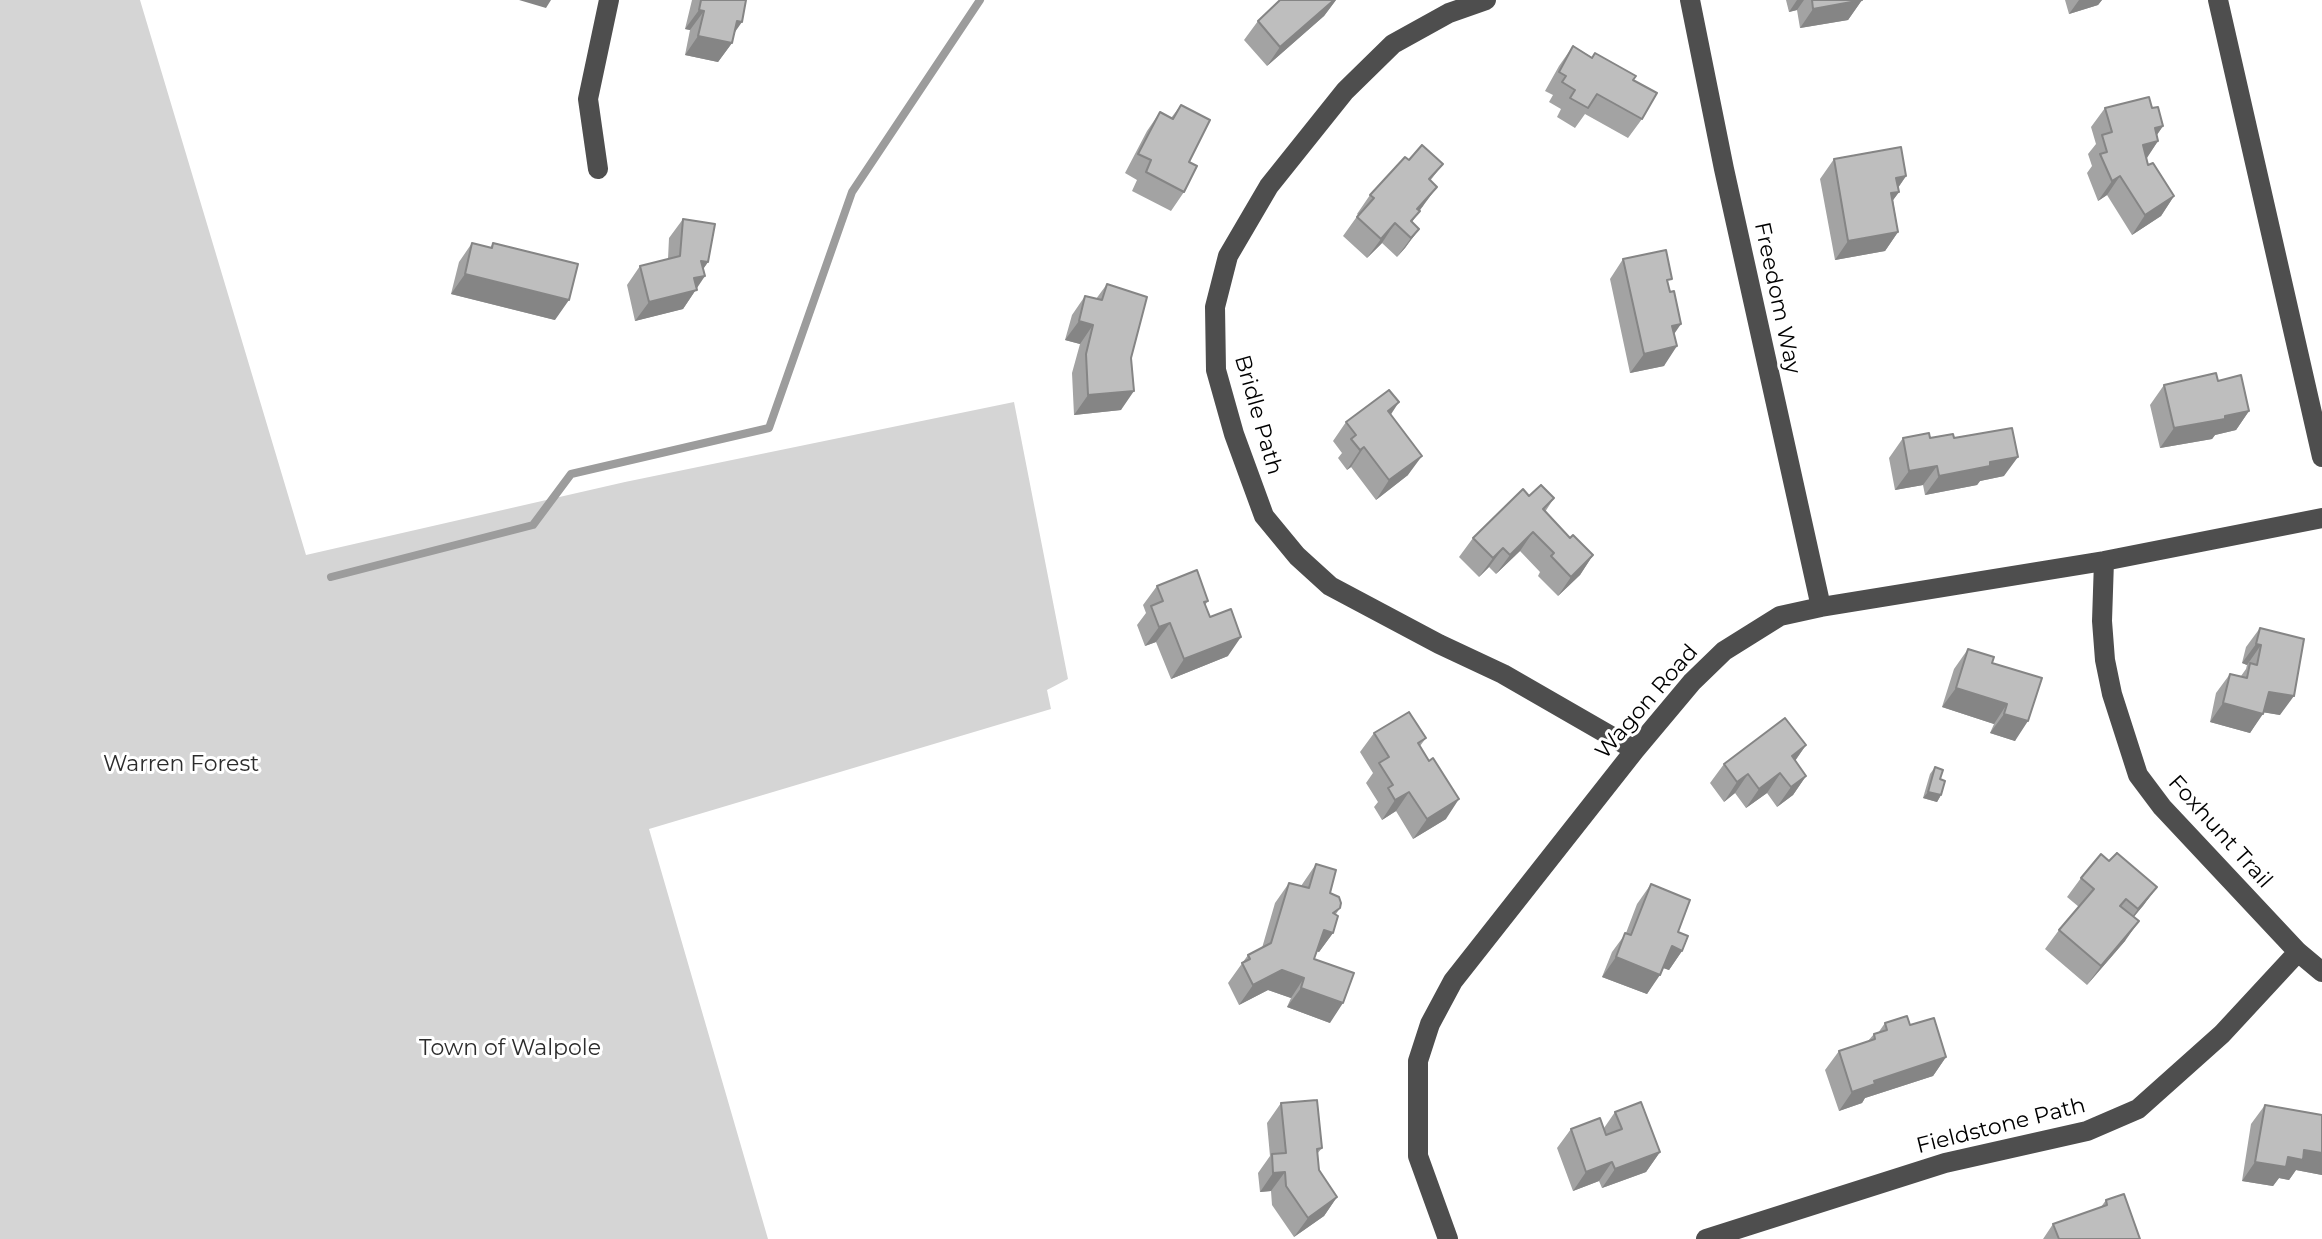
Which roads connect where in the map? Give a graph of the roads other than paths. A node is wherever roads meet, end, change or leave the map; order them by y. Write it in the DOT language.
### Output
graph roads {
  1 [pos="609,0"];
  2 [pos="1486,0"];
  3 [pos="1690,0"];
  4 [pos="2218,0"];
  5 [pos="598,169"];
  6 [pos="2322,457"];
  7 [pos="2322,518"];
  8 [pos="2104,561"];
  9 [pos="1821,607"];
  10 [pos="1635,750"];
  11 [pos="2298,952"];
  12 [pos="2322,972"];
  13 [pos="1448,1239"];
  14 [pos="1706,1239"];
  1 -- 5 [label="street"];
  2 -- 10 [label="street, Bridle Path"];
  3 -- 9 [label="street, Freedom Way"];
  4 -- 6 [label="street"];
  7 -- 8 [label="street, Wagon Road"];
  8 -- 9 [label="street, Wagon Road"];
  8 -- 11 [label="street, Foxhunt Trail"];
  9 -- 10 [label="street, Wagon Road"];
  10 -- 13 [label="street, Wagon Road"];
  11 -- 12 [label="street, Foxhunt Trail"];
  11 -- 14 [label="street, Fieldstone Path"];
}
